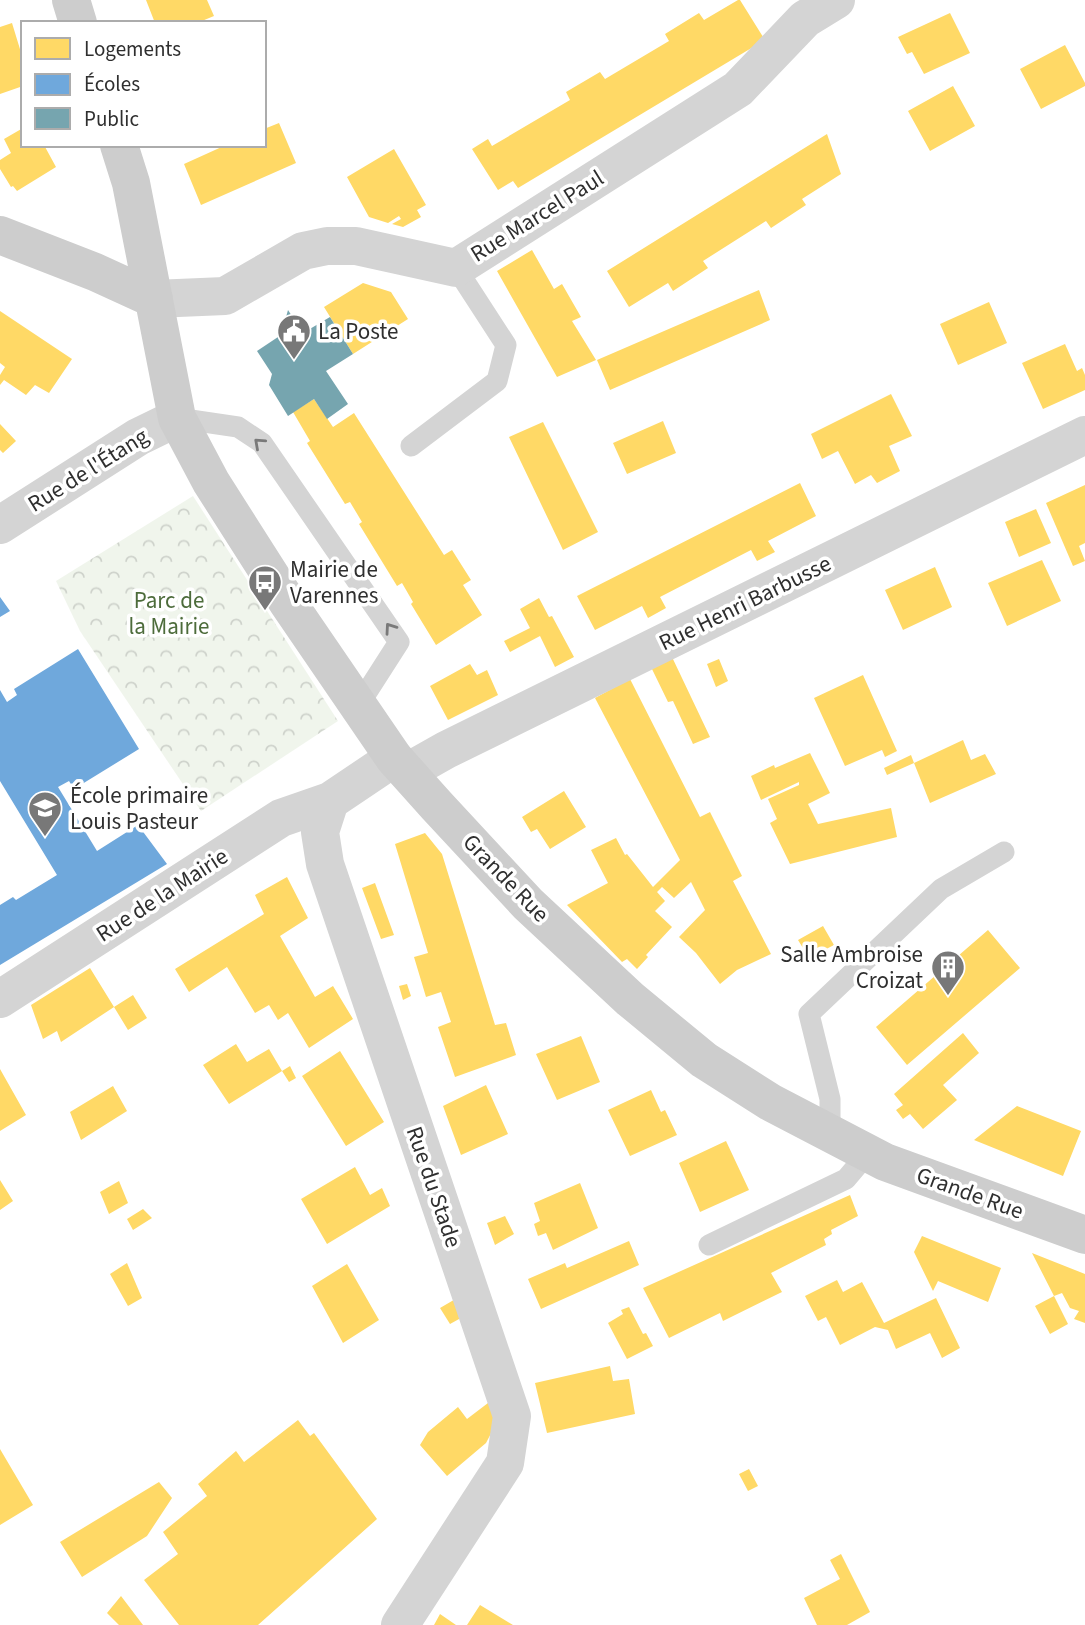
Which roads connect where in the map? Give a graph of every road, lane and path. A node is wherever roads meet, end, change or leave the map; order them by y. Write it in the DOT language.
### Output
graph roads {
  1 [pos="71,0"];
  2 [pos="836,0"];
  3 [pos="77,21"];
  4 [pos="119,147"];
  5 [pos="0,235"];
  6 [pos="456,268"];
  7 [pos="154,299"];
  8 [pos="177,418"];
  9 [pos="1085,435"];
  10 [pos="411,446"];
  11 [pos="0,524"];
  12 [pos="358,706"];
  13 [pos="400,765"];
  14 [pos="330,801"];
  15 [pos="1004,852"];
  16 [pos="0,999"];
  17 [pos="830,1133"];
  18 [pos="868,1153"];
  19 [pos="1085,1235"];
  20 [pos="709,1245"];
  21 [pos="400,1625"];
  1 -- 3 [label="main road"];
  2 -- 6 [label="street, Rue Marcel Paul"];
  4 -- 7 [label="main road, Grande Rue"];
  5 -- 7 [label="main road"];
  6 -- 7 [label="street, Rue Marcel Paul"];
  6 -- 10 [label="lane"];
  7 -- 8 [label="main road, Grande Rue"];
  8 -- 11 [label="street, Rue de l'Étang"];
  8 -- 12 [label="main road, Grande Rue"];
  12 -- 8 [label="lane, one-way"];
  9 -- 13 [label="street, Rue Henri Barbusse"];
  12 -- 13 [label="main road, Grande Rue"];
  13 -- 14 [label="street"];
  13 -- 17 [label="main road, Grande Rue"];
  14 -- 16 [label="street, Rue de la Mairie"];
  14 -- 21 [label="street, Rue du Stade"];
  15 -- 17 [label="lane"];
  17 -- 18 [label="main road, Grande Rue"];
  18 -- 19 [label="main road, Grande Rue"];
  18 -- 20 [label="lane"];
}
